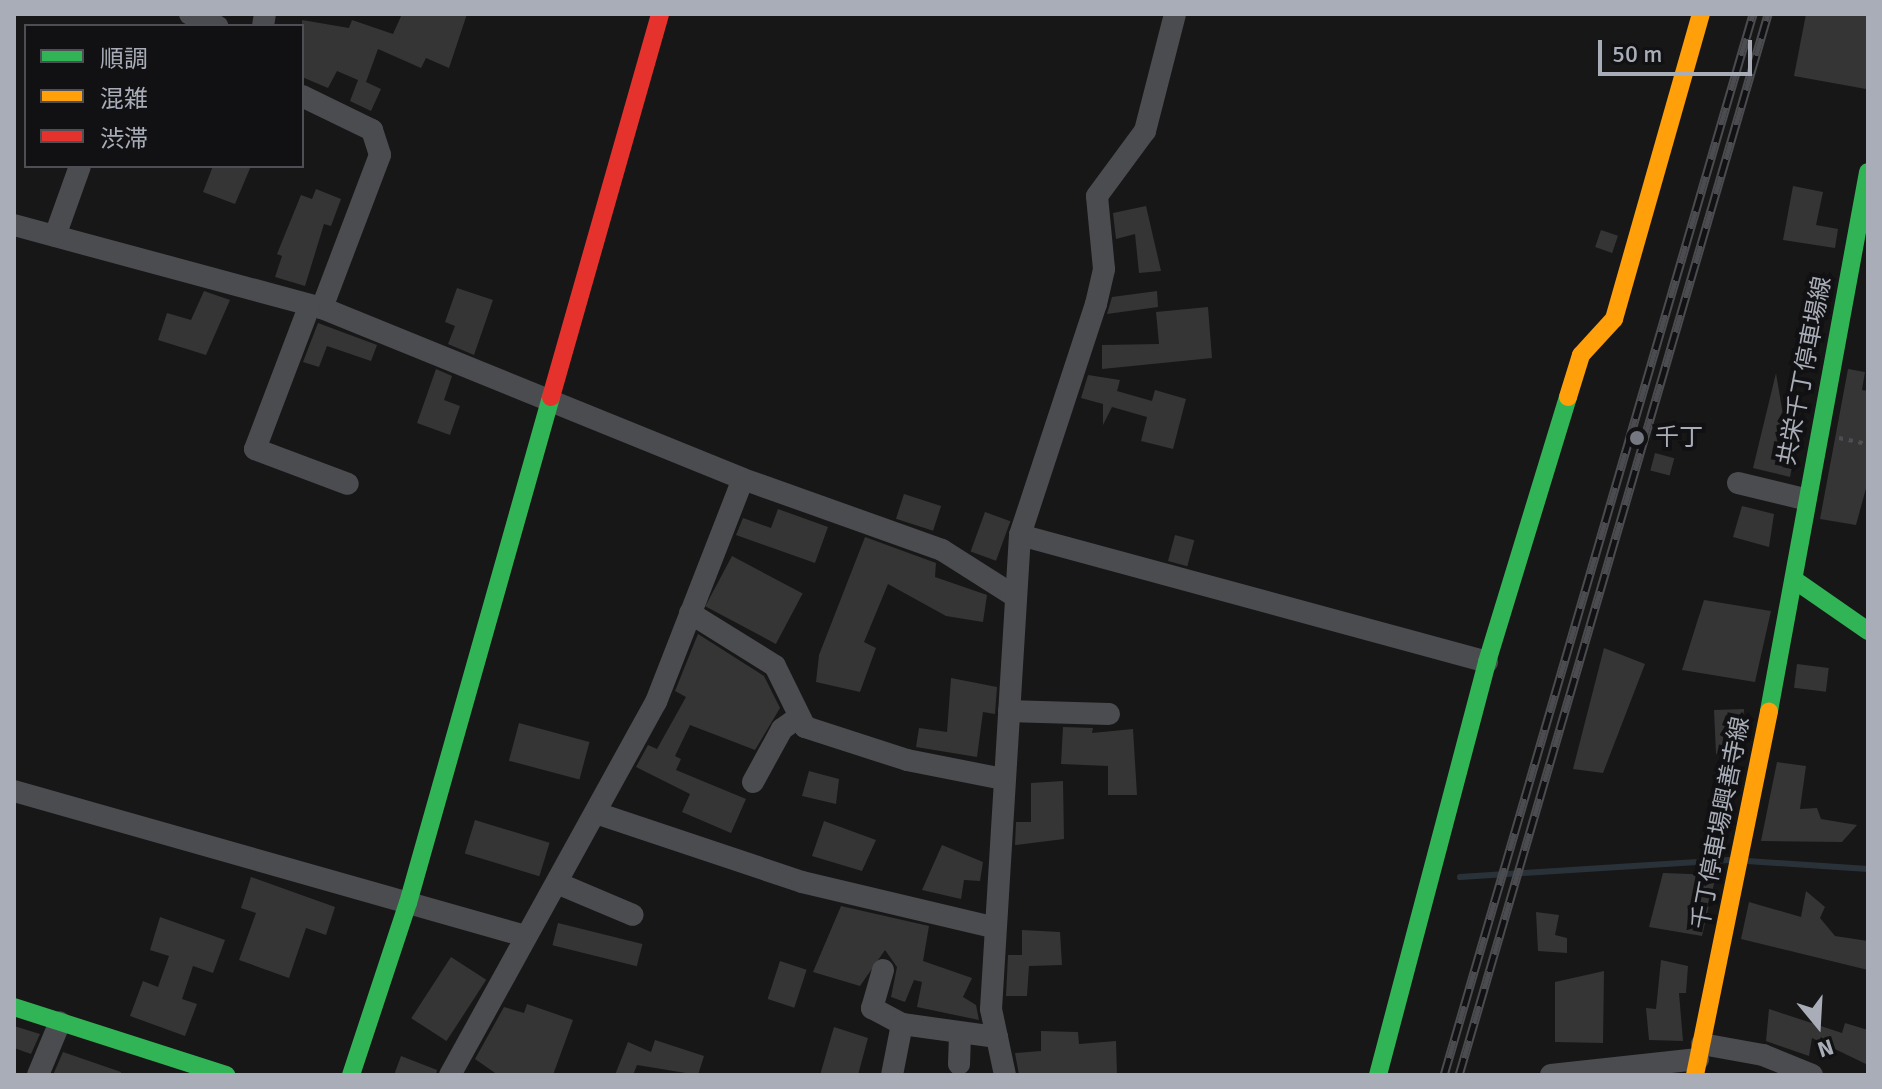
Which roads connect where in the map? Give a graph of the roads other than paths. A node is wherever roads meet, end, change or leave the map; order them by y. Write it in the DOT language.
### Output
graph roads {
  1 [pos="190,14"];
  2 [pos="660,14"];
  3 [pos="1175,14"];
  4 [pos="1696,15"];
  5 [pos="212,24"];
  6 [pos="304,97"];
  7 [pos="79,168"];
  8 [pos="1868,173"];
  9 [pos="14,225"];
  10 [pos="55,236"];
  11 [pos="316,308"];
  12 [pos="547,402"];
  13 [pos="743,479"];
  14 [pos="1738,483"];
  15 [pos="348,484"];
  16 [pos="1804,499"];
  17 [pos="1020,535"];
  18 [pos="1796,581"];
  19 [pos="1013,595"];
  20 [pos="690,613"];
  21 [pos="1868,631"];
  22 [pos="1487,662"];
  23 [pos="1009,711"];
  24 [pos="1109,714"];
  25 [pos="798,718"];
  26 [pos="1003,779"];
  27 [pos="753,782"];
  28 [pos="14,791"];
  29 [pos="596,813"];
  30 [pos="557,883"];
  31 [pos="408,903"];
  32 [pos="633,915"];
  33 [pos="993,927"];
  34 [pos="525,936"];
  35 [pos="883,970"];
  36 [pos="14,1007"];
  37 [pos="60,1022"];
  38 [pos="902,1024"];
  39 [pos="960,1036"];
  40 [pos="997,1037"];
  41 [pos="1698,1059"];
  42 [pos="959,1064"];
  43 [pos="1585,1073"];
  44 [pos="38,1075"];
  45 [pos="226,1075"];
  46 [pos="351,1075"];
  47 [pos="450,1075"];
  48 [pos="892,1075"];
  49 [pos="1005,1075"];
  50 [pos="1378,1075"];
  51 [pos="1551,1075"];
  52 [pos="1812,1075"];
  1 -- 5 [label="street"];
  2 -- 12 [label="street"];
  3 -- 17 [label="street"];
  4 -- 22 [label="street"];
  6 -- 11 [label="street"];
  7 -- 10 [label="street"];
  8 -- 16 [label="street, 共栄千丁停車場線"];
  9 -- 10 [label="street"];
  10 -- 11 [label="street"];
  11 -- 12 [label="street"];
  11 -- 15 [label="street"];
  12 -- 13 [label="street"];
  12 -- 31 [label="street"];
  13 -- 19 [label="street"];
  13 -- 20 [label="street"];
  14 -- 16 [label="street"];
  16 -- 18 [label="street, 共栄千丁停車場線"];
  17 -- 19 [label="street"];
  17 -- 22 [label="street"];
  18 -- 21 [label="street"];
  18 -- 41 [label="street, 千丁停車場興善寺線"];
  19 -- 23 [label="street"];
  20 -- 25 [label="street"];
  20 -- 29 [label="street"];
  22 -- 50 [label="street"];
  23 -- 24 [label="street"];
  23 -- 26 [label="street"];
  25 -- 26 [label="street"];
  25 -- 27 [label="street"];
  26 -- 33 [label="street"];
  28 -- 31 [label="street"];
  29 -- 30 [label="street"];
  29 -- 33 [label="street"];
  30 -- 32 [label="street"];
  30 -- 34 [label="street"];
  31 -- 34 [label="street"];
  31 -- 46 [label="street"];
  33 -- 40 [label="street"];
  34 -- 47 [label="street"];
  35 -- 38 [label="street"];
  36 -- 37 [label="street"];
  37 -- 44 [label="street"];
  37 -- 45 [label="street"];
  38 -- 39 [label="street"];
  38 -- 48 [label="street"];
  39 -- 40 [label="street"];
  39 -- 42 [label="street"];
  40 -- 49 [label="street"];
  41 -- 43 [label="street"];
  41 -- 52 [label="street"];
  43 -- 51 [label="street"];
}
